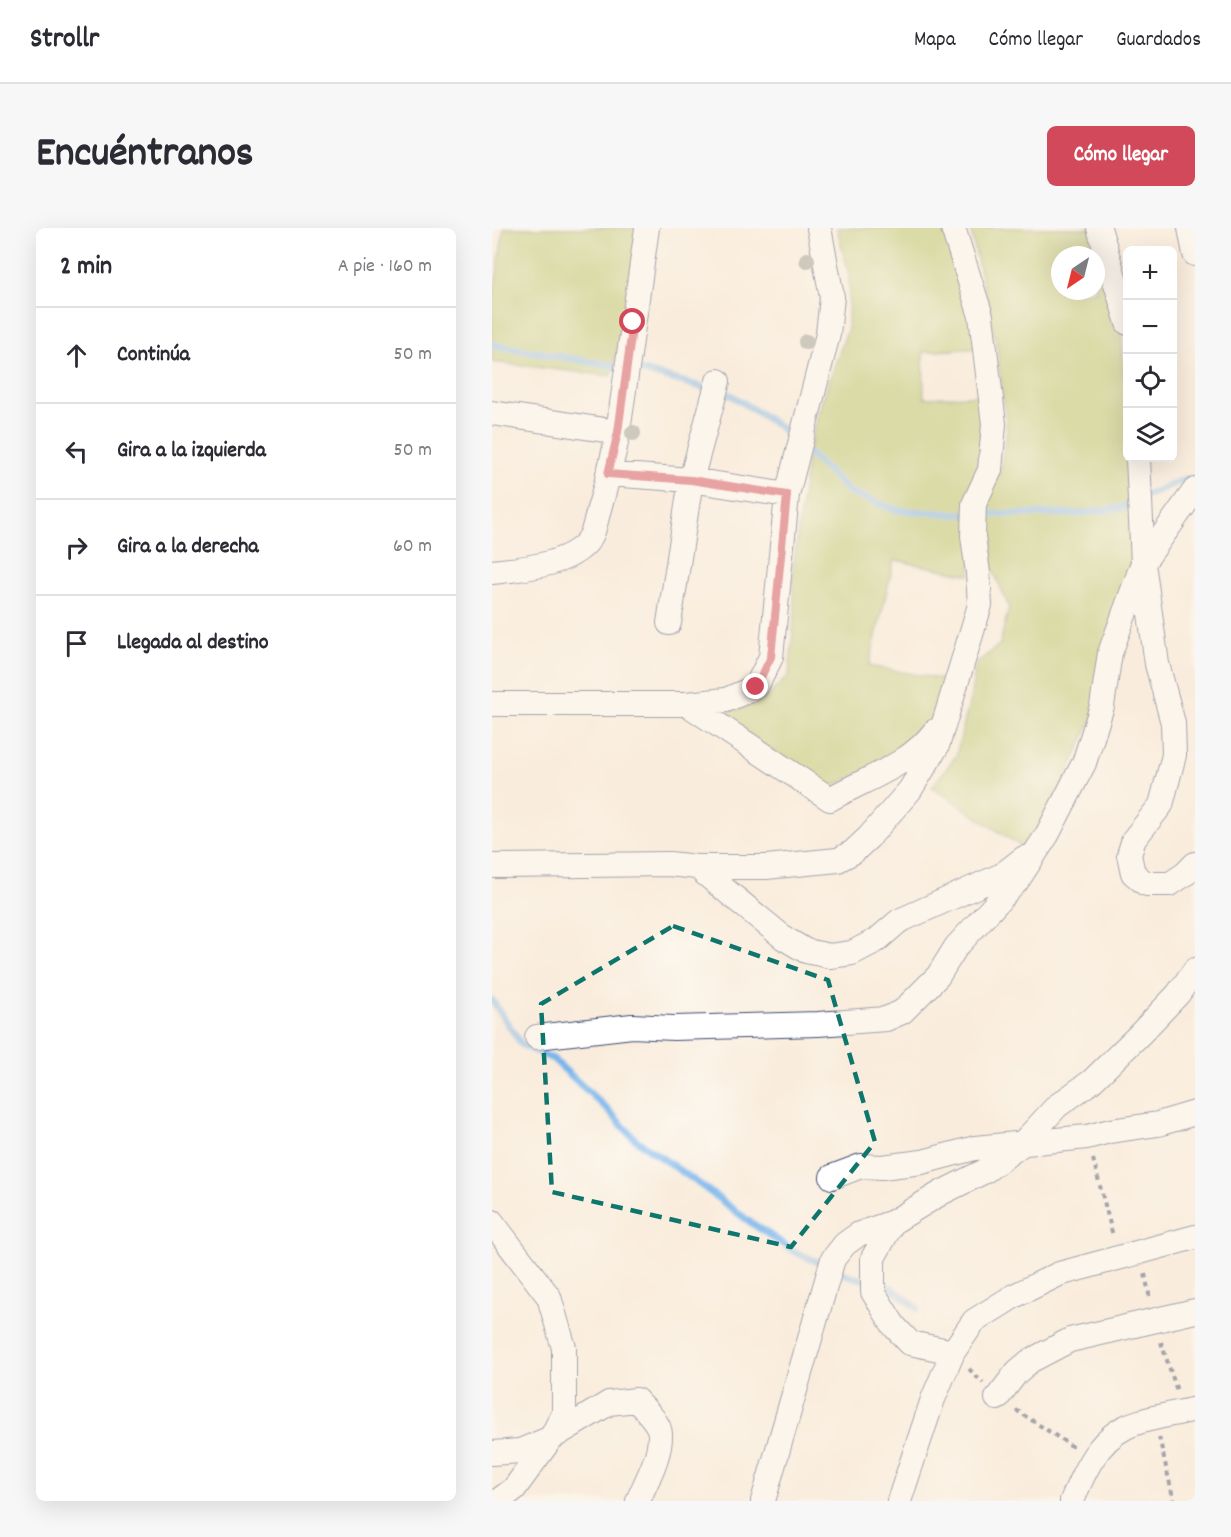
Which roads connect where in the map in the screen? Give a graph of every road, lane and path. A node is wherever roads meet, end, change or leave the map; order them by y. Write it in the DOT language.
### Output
graph roads {
  1 [pos="648,228"];
  2 [pos="819,228"];
  3 [pos="953,228"];
  4 [pos="1099,228"];
  5 [pos="1190,228"];
  6 [pos="1195,254"];
  7 [pos="1123,307"];
  8 [pos="718,381"];
  9 [pos="492,413"];
  10 [pos="618,432"];
  11 [pos="1138,462"];
  12 [pos="608,474"];
  13 [pos="691,480"];
  14 [pos="1195,490"];
  15 [pos="787,495"];
  16 [pos="1143,563"];
  17 [pos="492,572"];
  18 [pos="669,623"];
  19 [pos="492,704"];
  20 [pos="687,704"];
  21 [pos="947,714"];
  22 [pos="1047,835"];
  23 [pos="1195,864"];
  24 [pos="492,866"];
  25 [pos="697,867"];
  26 [pos="1195,970"];
  27 [pos="537,1037"];
  28 [pos="1057,1106"];
  29 [pos="1195,1113"];
  30 [pos="1078,1138"];
  31 [pos="1022,1144"];
  32 [pos="832,1177"];
  33 [pos="492,1222"];
  34 [pos="893,1222"];
  35 [pos="1195,1237"];
  36 [pos="1118,1257"];
  37 [pos="1195,1311"];
  38 [pos="954,1352"];
  39 [pos="997,1398"];
  40 [pos="1195,1409"];
  41 [pos="1155,1418"];
  42 [pos="550,1438"];
  43 [pos="492,1453"];
  44 [pos="498,1501"];
  45 [pos="638,1501"];
  46 [pos="763,1501"];
  47 [pos="898,1501"];
  48 [pos="1072,1501"];
  49 [pos="1174,1501"];
  1 -- 10 [label="street"];
  2 -- 15 [label="street"];
  3 -- 21 [label="street"];
  4 -- 7 [label="street"];
  5 -- 6 [label="street"];
  8 -- 13 [label="street"];
  9 -- 10 [label="street"];
  10 -- 12 [label="street"];
  11 -- 16 [label="street"];
  12 -- 13 [label="street"];
  12 -- 17 [label="street"];
  13 -- 15 [label="street"];
  13 -- 18 [label="street"];
  14 -- 16 [label="street"];
  15 -- 20 [label="street"];
  16 -- 22 [label="street"];
  16 -- 23 [label="street"];
  19 -- 20 [label="street"];
  20 -- 21 [label="street"];
  21 -- 25 [label="street"];
  22 -- 25 [label="street"];
  22 -- 27 [label="street"];
  24 -- 25 [label="street"];
  26 -- 28 [label="street"];
  28 -- 30 [label="street"];
  28 -- 31 [label="street"];
  29 -- 30 [label="street"];
  30 -- 31 [label="street"];
  30 -- 36 [label="path"];
  31 -- 32 [label="street"];
  31 -- 34 [label="street"];
  33 -- 42 [label="street"];
  34 -- 38 [label="street"];
  34 -- 46 [label="street"];
  35 -- 36 [label="street"];
  36 -- 38 [label="street"];
  37 -- 39 [label="street"];
  38 -- 47 [label="street"];
  40 -- 41 [label="street"];
  41 -- 48 [label="street"];
  41 -- 49 [label="path"];
  42 -- 43 [label="street"];
  42 -- 44 [label="street"];
  42 -- 45 [label="street"];
}
